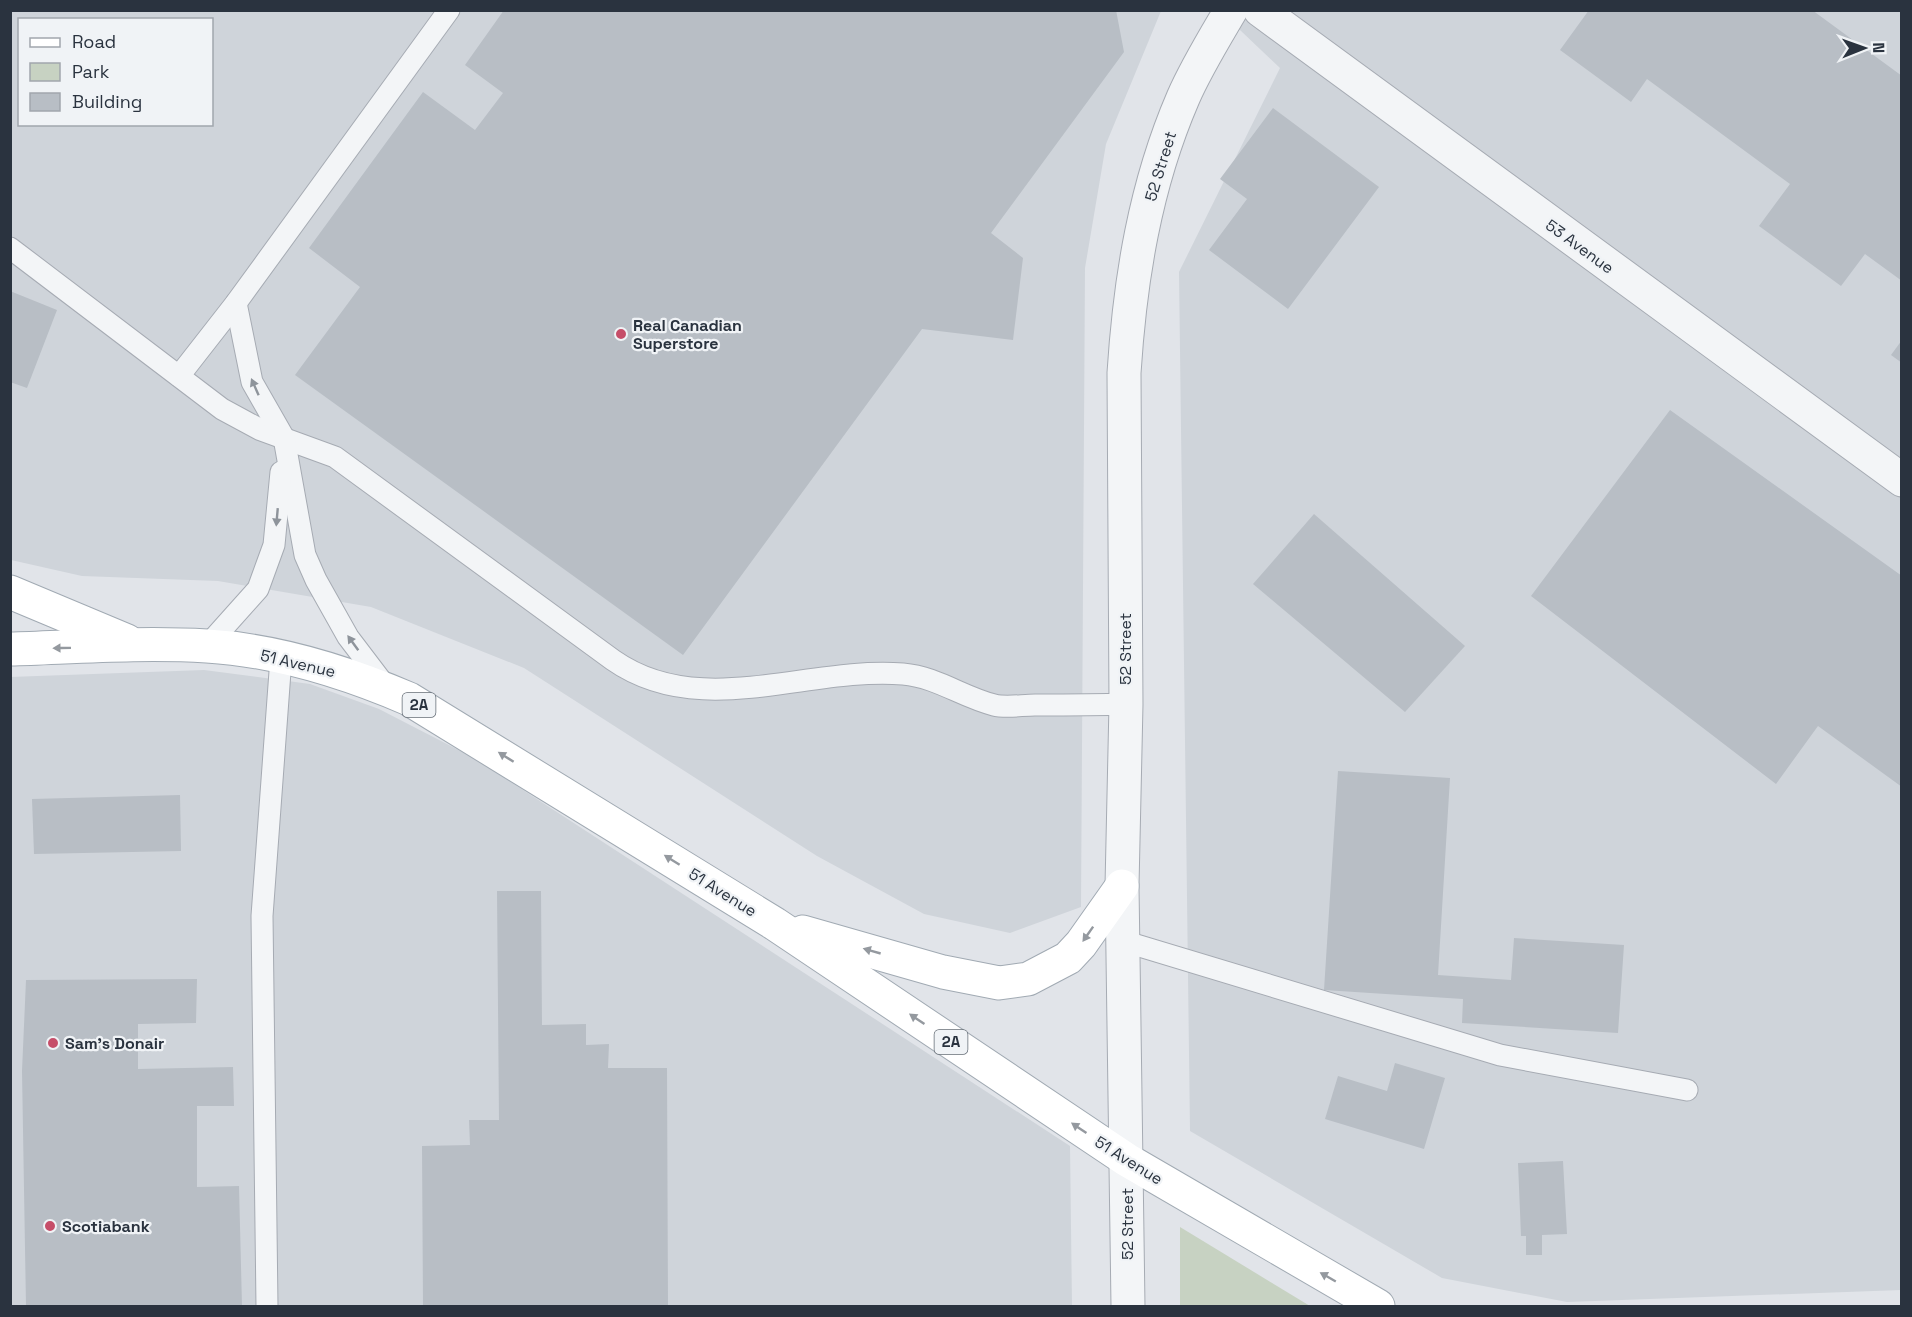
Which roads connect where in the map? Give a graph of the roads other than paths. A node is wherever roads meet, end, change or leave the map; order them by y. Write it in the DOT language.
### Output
graph roads {
  1 [pos="449,10"];
  2 [pos="1231,10"];
  3 [pos="1260,10"];
  4 [pos="10,248"];
  5 [pos="236,303"];
  6 [pos="179,376"];
  7 [pos="284,438"];
  8 [pos="1902,480"];
  9 [pos="10,592"];
  10 [pos="140,646"];
  11 [pos="207,646"];
  12 [pos="10,649"];
  13 [pos="281,658"];
  14 [pos="388,690"];
  15 [pos="1126,704"];
  16 [pos="1122,886"];
  17 [pos="775,924"];
  18 [pos="1123,941"];
  19 [pos="1687,1090"];
  20 [pos="1127,1161"];
  21 [pos="267,1306"];
  22 [pos="1128,1306"];
  23 [pos="1378,1306"];
  1 -- 5 [label="lane"];
  2 -- 15 [label="street, 52 Street"];
  3 -- 8 [label="street, 53 Avenue"];
  4 -- 6 [label="lane"];
  5 -- 6 [label="lane"];
  7 -- 5 [label="lane, one-way"];
  6 -- 7 [label="lane"];
  7 -- 11 [label="lane, one-way"];
  14 -- 7 [label="lane, one-way"];
  7 -- 15 [label="lane"];
  9 -- 10 [label="main road"];
  10 -- 11 [label="main road, 51 Avenue / 2A"];
  10 -- 12 [label="main road, 51 Avenue / 2A, one-way"];
  11 -- 13 [label="main road, 51 Avenue / 2A"];
  13 -- 14 [label="main road, 51 Avenue / 2A"];
  13 -- 21 [label="lane"];
  17 -- 14 [label="main road, 51 Avenue / 2A, one-way"];
  15 -- 16 [label="street, 52 Street"];
  16 -- 17 [label="main road, one-way"];
  16 -- 18 [label="street, 52 Street"];
  20 -- 17 [label="main road, 51 Avenue / 2A, one-way"];
  18 -- 19 [label="lane"];
  18 -- 20 [label="street, 52 Street"];
  20 -- 22 [label="street, 52 Street"];
  23 -- 20 [label="main road, 51 Avenue / 2A, one-way"];
}
